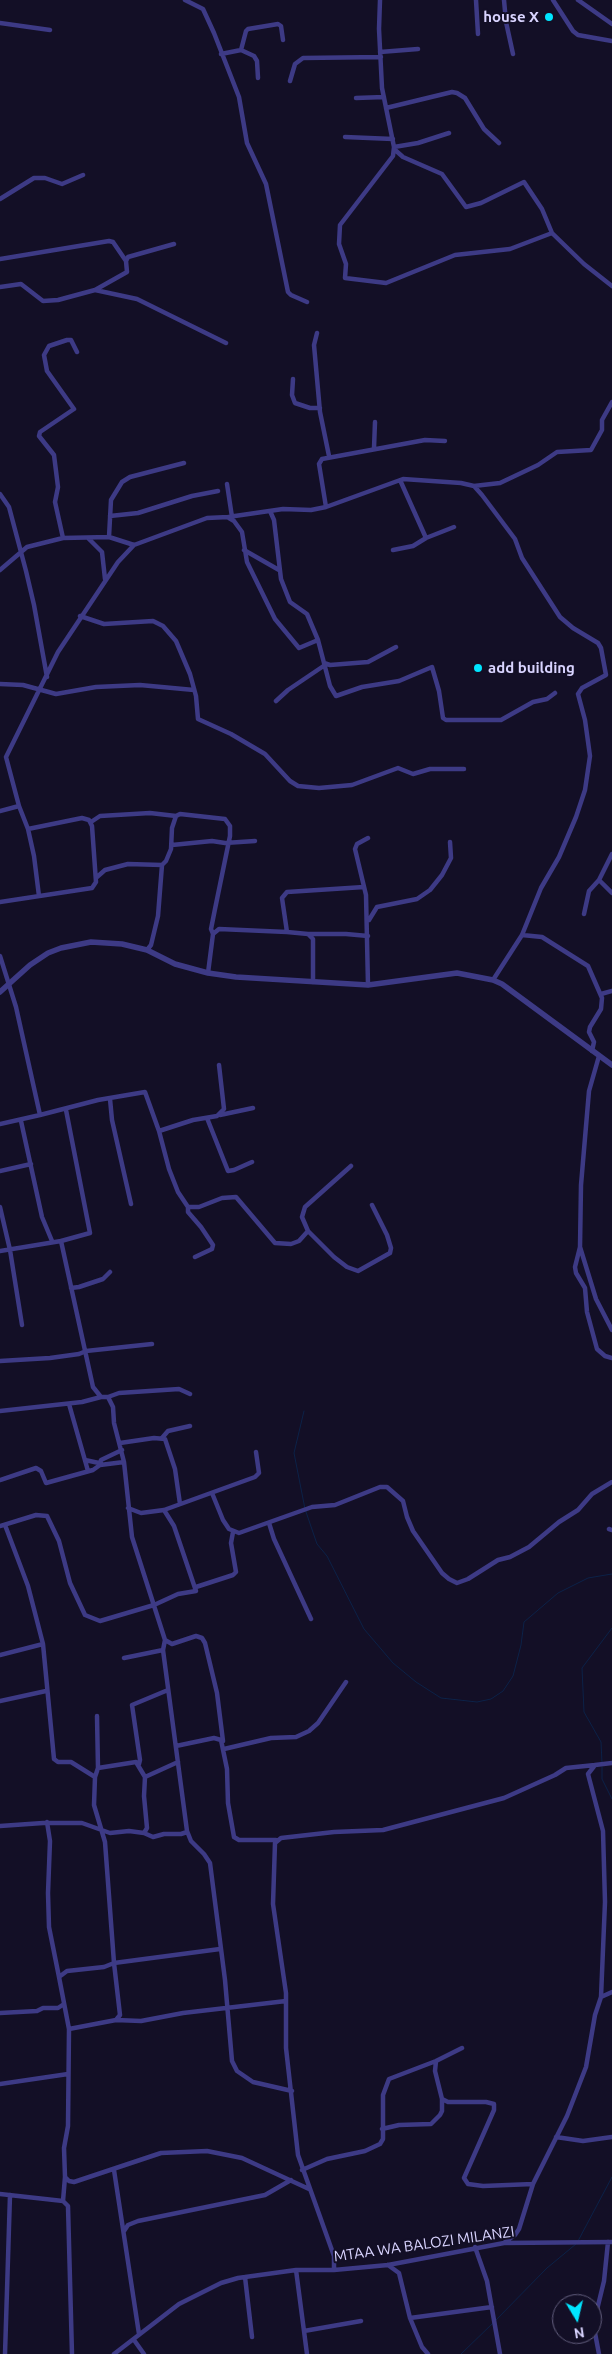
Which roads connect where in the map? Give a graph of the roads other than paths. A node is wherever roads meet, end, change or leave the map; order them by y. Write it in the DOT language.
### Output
graph roads {
  1 [pos="185,0"];
  2 [pos="380,0"];
  3 [pos="476,0"];
  4 [pos="504,0"];
  5 [pos="553,0"];
  6 [pos="578,0"];
  7 [pos="0,23"];
  8 [pos="612,24"];
  9 [pos="50,30"];
  10 [pos="478,34"];
  11 [pos="283,40"];
  12 [pos="612,41"];
  13 [pos="418,49"];
  14 [pos="242,50"];
  15 [pos="221,54"];
  16 [pos="513,54"];
  17 [pos="380,55"];
  18 [pos="258,78"];
  19 [pos="290,81"];
  20 [pos="384,97"];
  21 [pos="356,98"];
  22 [pos="386,108"];
  23 [pos="449,133"];
  24 [pos="345,137"];
  25 [pos="393,139"];
  26 [pos="499,144"];
  27 [pos="394,148"];
  28 [pos="83,175"];
  29 [pos="0,199"];
  30 [pos="552,233"];
  31 [pos="174,244"];
  32 [pos="0,259"];
  33 [pos="126,261"];
  34 [pos="612,286"];
  35 [pos="0,288"];
  36 [pos="95,290"];
  37 [pos="307,302"];
  38 [pos="317,333"];
  39 [pos="226,343"];
  40 [pos="77,352"];
  41 [pos="292,379"];
  42 [pos="612,402"];
  43 [pos="320,408"];
  44 [pos="374,422"];
  45 [pos="445,442"];
  46 [pos="374,448"];
  47 [pos="330,456"];
  48 [pos="184,463"];
  49 [pos="400,480"];
  50 [pos="227,484"];
  51 [pos="474,486"];
  52 [pos="218,491"];
  53 [pos="0,494"];
  54 [pos="326,507"];
  55 [pos="270,511"];
  56 [pos="110,516"];
  57 [pos="230,517"];
  58 [pos="454,527"];
  59 [pos="87,537"];
  60 [pos="109,537"];
  61 [pos="63,538"];
  62 [pos="426,538"];
  63 [pos="134,545"];
  64 [pos="244,550"];
  65 [pos="393,550"];
  66 [pos="20,552"];
  67 [pos="0,570"];
  68 [pos="279,570"];
  69 [pos="105,580"];
  70 [pos="80,616"];
  71 [pos="318,640"];
  72 [pos="396,647"];
  73 [pos="324,664"];
  74 [pos="46,677"];
  75 [pos="0,684"];
  76 [pos="40,689"];
  77 [pos="194,690"];
  78 [pos="556,693"];
  79 [pos="276,701"];
  80 [pos="464,769"];
  81 [pos="19,806"];
  82 [pos="0,811"];
  83 [pos="176,816"];
  84 [pos="91,822"];
  85 [pos="28,829"];
  86 [pos="368,838"];
  87 [pos="255,841"];
  88 [pos="450,842"];
  89 [pos="229,843"];
  90 [pos="172,845"];
  91 [pos="612,854"];
  92 [pos="162,865"];
  93 [pos="97,877"];
  94 [pos="599,880"];
  95 [pos="364,887"];
  96 [pos="612,892"];
  97 [pos="39,896"];
  98 [pos="0,902"];
  99 [pos="584,914"];
  100 [pos="368,920"];
  101 [pos="287,932"];
  102 [pos="213,934"];
  103 [pos="308,934"];
  104 [pos="522,935"];
  105 [pos="368,936"];
  106 [pos="147,950"];
  107 [pos="0,956"];
  108 [pos="208,973"];
  109 [pos="493,980"];
  110 [pos="313,982"];
  111 [pos="8,985"];
  112 [pos="368,985"];
  113 [pos="0,992"];
  114 [pos="612,992"];
  115 [pos="601,994"];
  116 [pos="592,1051"];
  117 [pos="599,1056"];
  118 [pos="219,1065"];
  119 [pos="612,1065"];
  120 [pos="110,1099"];
  121 [pos="254,1108"];
  122 [pos="66,1110"];
  123 [pos="220,1114"];
  124 [pos="40,1115"];
  125 [pos="207,1118"];
  126 [pos="21,1121"];
  127 [pos="0,1124"];
  128 [pos="159,1131"];
  129 [pos="252,1162"];
  130 [pos="31,1164"];
  131 [pos="351,1166"];
  132 [pos="0,1171"];
  133 [pos="132,1204"];
  134 [pos="372,1205"];
  135 [pos="0,1207"];
  136 [pos="188,1207"];
  137 [pos="308,1230"];
  138 [pos="52,1241"];
  139 [pos="62,1241"];
  140 [pos="580,1247"];
  141 [pos="10,1250"];
  142 [pos="0,1252"];
  143 [pos="195,1257"];
  144 [pos="110,1272"];
  145 [pos="71,1288"];
  146 [pos="22,1325"];
  147 [pos="612,1330"];
  148 [pos="152,1344"];
  149 [pos="86,1350"];
  150 [pos="612,1358"];
  151 [pos="0,1361"];
  152 [pos="190,1394"];
  153 [pos="101,1397"];
  154 [pos="108,1397"];
  155 [pos="68,1404"];
  156 [pos="0,1411"];
  157 [pos="190,1426"];
  158 [pos="162,1438"];
  159 [pos="120,1443"];
  160 [pos="122,1450"];
  161 [pos="256,1452"];
  162 [pos="85,1460"];
  163 [pos="124,1462"];
  164 [pos="99,1464"];
  165 [pos="88,1471"];
  166 [pos="0,1480"];
  167 [pos="612,1482"];
  168 [pos="212,1493"];
  169 [pos="180,1504"];
  170 [pos="128,1508"];
  171 [pos="164,1510"];
  172 [pos="135,1512"];
  173 [pos="129,1514"];
  174 [pos="269,1523"];
  175 [pos="2,1525"];
  176 [pos="234,1532"];
  177 [pos="196,1589"];
  178 [pos="154,1604"];
  179 [pos="311,1619"];
  180 [pos="165,1640"];
  181 [pos="43,1644"];
  182 [pos="163,1650"];
  183 [pos="0,1655"];
  184 [pos="124,1658"];
  185 [pos="346,1682"];
  186 [pos="168,1690"];
  187 [pos="46,1692"];
  188 [pos="0,1701"];
  189 [pos="97,1716"];
  190 [pos="220,1731"];
  191 [pos="216,1738"];
  192 [pos="176,1746"];
  193 [pos="224,1746"];
  194 [pos="178,1762"];
  195 [pos="612,1763"];
  196 [pos="139,1764"];
  197 [pos="595,1765"];
  198 [pos="98,1768"];
  199 [pos="96,1777"];
  200 [pos="145,1777"];
  201 [pos="47,1822"];
  202 [pos="0,1826"];
  203 [pos="99,1828"];
  204 [pos="187,1832"];
  205 [pos="110,1833"];
  206 [pos="144,1833"];
  207 [pos="276,1840"];
  208 [pos="105,1842"];
  209 [pos="220,1949"];
  210 [pos="114,1963"];
  211 [pos="59,1977"];
  212 [pos="612,1992"];
  213 [pos="601,1997"];
  214 [pos="286,2001"];
  215 [pos="64,2004"];
  216 [pos="226,2007"];
  217 [pos="58,2008"];
  218 [pos="0,2013"];
  219 [pos="66,2013"];
  220 [pos="116,2020"];
  221 [pos="69,2029"];
  222 [pos="462,2048"];
  223 [pos="436,2061"];
  224 [pos="68,2074"];
  225 [pos="0,2084"];
  226 [pos="292,2091"];
  227 [pos="442,2099"];
  228 [pos="454,2102"];
  229 [pos="442,2111"];
  230 [pos="382,2128"];
  231 [pos="556,2137"];
  232 [pos="612,2137"];
  233 [pos="114,2170"];
  234 [pos="302,2170"];
  235 [pos="65,2177"];
  236 [pos="291,2180"];
  237 [pos="533,2184"];
  238 [pos="309,2189"];
  239 [pos="0,2194"];
  240 [pos="10,2195"];
  241 [pos="63,2201"];
  242 [pos="124,2231"];
  243 [pos="610,2242"];
  244 [pos="504,2243"];
  245 [pos="475,2247"];
  246 [pos="388,2265"];
  247 [pos="296,2270"];
  248 [pos="334,2270"];
  249 [pos="245,2277"];
  250 [pos="3,2293"];
  251 [pos="492,2307"];
  252 [pos="410,2318"];
  253 [pos="361,2321"];
  254 [pos="304,2331"];
  255 [pos="139,2334"];
  256 [pos="252,2337"];
  257 [pos="134,2340"];
  258 [pos="5,2354"];
  259 [pos="72,2354"];
  260 [pos="114,2354"];
  261 [pos="144,2354"];
  262 [pos="306,2354"];
  263 [pos="428,2354"];
  264 [pos="500,2354"];
  265 [pos="599,2354"];
  1 -- 15 [label="street"];
  2 -- 17 [label="street"];
  3 -- 10 [label="street"];
  4 -- 16 [label="street"];
  5 -- 12 [label="street"];
  6 -- 8 [label="street"];
  7 -- 9 [label="street"];
  11 -- 14 [label="street"];
  13 -- 17 [label="street"];
  14 -- 15 [label="street"];
  14 -- 18 [label="street"];
  15 -- 37 [label="street"];
  17 -- 19 [label="street"];
  17 -- 20 [label="street"];
  20 -- 21 [label="street"];
  20 -- 22 [label="street"];
  22 -- 25 [label="street"];
  22 -- 26 [label="street"];
  23 -- 27 [label="street"];
  24 -- 25 [label="street"];
  25 -- 27 [label="street"];
  27 -- 30 [label="street"];
  27 -- 30 [label="street"];
  28 -- 29 [label="street"];
  30 -- 34 [label="street"];
  31 -- 33 [label="street"];
  32 -- 33 [label="street"];
  33 -- 36 [label="street"];
  35 -- 36 [label="street"];
  36 -- 39 [label="street"];
  38 -- 43 [label="street"];
  40 -- 61 [label="street"];
  41 -- 43 [label="street"];
  42 -- 51 [label="street"];
  43 -- 47 [label="street"];
  44 -- 46 [label="street"];
  45 -- 46 [label="street"];
  46 -- 47 [label="street"];
  47 -- 54 [label="street"];
  48 -- 56 [label="street"];
  49 -- 51 [label="street"];
  49 -- 54 [label="street"];
  49 -- 62 [label="street"];
  50 -- 57 [label="street"];
  51 -- 104 [label="street"];
  52 -- 56 [label="street"];
  53 -- 66 [label="street"];
  54 -- 55 [label="street"];
  55 -- 57 [label="street"];
  55 -- 68 [label="street"];
  56 -- 60 [label="street"];
  57 -- 63 [label="street"];
  57 -- 64 [label="street"];
  58 -- 62 [label="street"];
  59 -- 60 [label="street"];
  59 -- 61 [label="street"];
  59 -- 69 [label="street"];
  60 -- 63 [label="street"];
  61 -- 66 [label="street"];
  62 -- 65 [label="street"];
  63 -- 69 [label="street"];
  64 -- 68 [label="street"];
  64 -- 71 [label="street"];
  66 -- 67 [label="street"];
  66 -- 74 [label="street"];
  68 -- 71 [label="street"];
  69 -- 70 [label="street"];
  70 -- 74 [label="street"];
  70 -- 77 [label="street"];
  71 -- 73 [label="street"];
  72 -- 73 [label="street"];
  73 -- 78 [label="street"];
  73 -- 79 [label="street"];
  74 -- 76 [label="street"];
  75 -- 76 [label="street"];
  76 -- 77 [label="street"];
  76 -- 81 [label="street"];
  77 -- 80 [label="street"];
  81 -- 82 [label="street"];
  81 -- 85 [label="street"];
  83 -- 84 [label="street"];
  83 -- 89 [label="street"];
  83 -- 90 [label="street"];
  84 -- 85 [label="street"];
  84 -- 93 [label="street"];
  85 -- 97 [label="street"];
  86 -- 95 [label="street"];
  87 -- 89 [label="street"];
  88 -- 100 [label="street"];
  89 -- 90 [label="street"];
  89 -- 102 [label="street"];
  90 -- 92 [label="street"];
  91 -- 94 [label="street"];
  92 -- 93 [label="street"];
  92 -- 106 [label="street"];
  93 -- 97 [label="street"];
  94 -- 96 [label="street"];
  94 -- 99 [label="street"];
  95 -- 100 [label="street"];
  95 -- 101 [label="street"];
  97 -- 98 [label="street"];
  100 -- 105 [label="street"];
  101 -- 102 [label="street"];
  101 -- 103 [label="street"];
  102 -- 108 [label="street"];
  103 -- 105 [label="street"];
  103 -- 110 [label="street"];
  104 -- 109 [label="street"];
  104 -- 115 [label="street"];
  105 -- 112 [label="street"];
  106 -- 108 [label="street"];
  106 -- 111 [label="street"];
  107 -- 111 [label="street"];
  108 -- 110 [label="street"];
  109 -- 112 [label="street"];
  109 -- 116 [label="street"];
  110 -- 112 [label="street"];
  111 -- 113 [label="street"];
  111 -- 124 [label="street"];
  114 -- 115 [label="street"];
  115 -- 116 [label="street"];
  116 -- 117 [label="street"];
  117 -- 119 [label="street"];
  117 -- 140 [label="street"];
  118 -- 123 [label="street"];
  120 -- 122 [label="street"];
  120 -- 128 [label="street"];
  120 -- 133 [label="street"];
  121 -- 123 [label="street"];
  122 -- 124 [label="street"];
  122 -- 139 [label="street"];
  123 -- 125 [label="street"];
  124 -- 126 [label="street"];
  125 -- 128 [label="street"];
  125 -- 129 [label="street"];
  126 -- 127 [label="street"];
  126 -- 130 [label="street"];
  128 -- 136 [label="street"];
  130 -- 132 [label="street"];
  130 -- 138 [label="street"];
  131 -- 137 [label="street"];
  134 -- 137 [label="street"];
  135 -- 141 [label="street"];
  136 -- 137 [label="street"];
  136 -- 143 [label="street"];
  138 -- 139 [label="street"];
  138 -- 141 [label="street"];
  139 -- 145 [label="street"];
  140 -- 147 [label="street"];
  140 -- 150 [label="street"];
  141 -- 142 [label="street"];
  141 -- 146 [label="street"];
  144 -- 145 [label="street"];
  145 -- 149 [label="street"];
  148 -- 149 [label="street"];
  149 -- 151 [label="street"];
  149 -- 153 [label="street"];
  152 -- 154 [label="street"];
  153 -- 154 [label="street"];
  153 -- 155 [label="street"];
  154 -- 159 [label="street"];
  155 -- 156 [label="street"];
  155 -- 162 [label="street"];
  157 -- 158 [label="street"];
  158 -- 159 [label="street"];
  158 -- 169 [label="street"];
  159 -- 160 [label="street"];
  160 -- 163 [label="street"];
  160 -- 164 [label="street"];
  161 -- 168 [label="street"];
  162 -- 164 [label="street"];
  162 -- 165 [label="street"];
  163 -- 164 [label="street"];
  163 -- 170 [label="street"];
  164 -- 165 [label="street"];
  165 -- 166 [label="street"];
  167 -- 174 [label="street"];
  168 -- 169 [label="street"];
  168 -- 176 [label="street"];
  169 -- 171 [label="street"];
  170 -- 172 [label="street"];
  170 -- 173 [label="street"];
  171 -- 172 [label="street"];
  171 -- 177 [label="street"];
  172 -- 173 [label="street"];
  173 -- 178 [label="street"];
  174 -- 176 [label="street"];
  174 -- 179 [label="street"];
  175 -- 178 [label="street"];
  175 -- 181 [label="street"];
  176 -- 177 [label="street"];
  177 -- 178 [label="street"];
  178 -- 180 [label="street"];
  180 -- 182 [label="street"];
  180 -- 190 [label="street"];
  181 -- 183 [label="street"];
  181 -- 187 [label="street"];
  182 -- 184 [label="street"];
  182 -- 186 [label="street"];
  185 -- 193 [label="street"];
  186 -- 192 [label="street"];
  186 -- 196 [label="street"];
  187 -- 188 [label="street"];
  187 -- 199 [label="street"];
  189 -- 198 [label="street"];
  190 -- 191 [label="street"];
  190 -- 193 [label="street"];
  191 -- 192 [label="street"];
  191 -- 193 [label="street"];
  192 -- 194 [label="street"];
  193 -- 207 [label="street"];
  194 -- 200 [label="street"];
  194 -- 204 [label="street"];
  195 -- 197 [label="street"];
  196 -- 198 [label="street"];
  196 -- 200 [label="street"];
  197 -- 207 [label="street"];
  197 -- 213 [label="street"];
  198 -- 199 [label="street"];
  199 -- 203 [label="street"];
  200 -- 206 [label="street"];
  201 -- 202 [label="street"];
  201 -- 203 [label="street"];
  201 -- 211 [label="street"];
  203 -- 205 [label="street"];
  203 -- 208 [label="street"];
  204 -- 206 [label="street"];
  204 -- 209 [label="street"];
  205 -- 206 [label="street"];
  205 -- 208 [label="street"];
  207 -- 214 [label="street"];
  208 -- 210 [label="street"];
  209 -- 210 [label="street"];
  209 -- 216 [label="street"];
  210 -- 211 [label="street"];
  210 -- 220 [label="street"];
  211 -- 215 [label="street"];
  212 -- 213 [label="street"];
  213 -- 231 [label="street"];
  214 -- 216 [label="street"];
  214 -- 226 [label="street"];
  215 -- 217 [label="street"];
  215 -- 219 [label="street"];
  216 -- 220 [label="street"];
  216 -- 226 [label="street"];
  217 -- 218 [label="street"];
  217 -- 219 [label="street"];
  219 -- 221 [label="street"];
  220 -- 221 [label="street"];
  221 -- 224 [label="street"];
  222 -- 223 [label="street"];
  223 -- 227 [label="street"];
  223 -- 230 [label="street"];
  224 -- 225 [label="street"];
  224 -- 235 [label="street"];
  226 -- 234 [label="street"];
  227 -- 228 [label="street"];
  227 -- 229 [label="street"];
  228 -- 229 [label="street"];
  228 -- 237 [label="street"];
  229 -- 230 [label="street"];
  230 -- 234 [label="street"];
  231 -- 232 [label="street"];
  231 -- 237 [label="street"];
  233 -- 235 [label="street"];
  233 -- 236 [label="street"];
  233 -- 242 [label="street"];
  234 -- 238 [label="street"];
  235 -- 241 [label="street"];
  236 -- 238 [label="street"];
  236 -- 242 [label="street"];
  237 -- 244 [label="street"];
  238 -- 248 [label="street"];
  239 -- 240 [label="street"];
  240 -- 241 [label="street"];
  240 -- 250 [label="street"];
  241 -- 259 [label="street"];
  242 -- 255 [label="street"];
  243 -- 244 [label="street, MTAA WA BALOZI MILANZI"];
  243 -- 265 [label="street"];
  244 -- 245 [label="street, MTAA WA BALOZI MILANZI"];
  245 -- 246 [label="street, MTAA WA BALOZI MILANZI"];
  245 -- 251 [label="street"];
  246 -- 248 [label="street, MTAA WA BALOZI MILANZI"];
  246 -- 252 [label="street"];
  247 -- 248 [label="street, MTAA WA BALOZI MILANZI"];
  247 -- 249 [label="street, MTAA WA BALOZI MILANZI"];
  247 -- 254 [label="street"];
  249 -- 255 [label="street, MTAA WA BALOZI MILANZI"];
  249 -- 256 [label="street"];
  250 -- 258 [label="street"];
  251 -- 252 [label="street"];
  251 -- 264 [label="street"];
  252 -- 263 [label="street"];
  253 -- 254 [label="street"];
  254 -- 262 [label="street"];
  255 -- 257 [label="street, MTAA WA BALOZI MILANZI"];
  257 -- 260 [label="street, MTAA WA BALOZI MILANZI"];
  257 -- 261 [label="street"];
}
